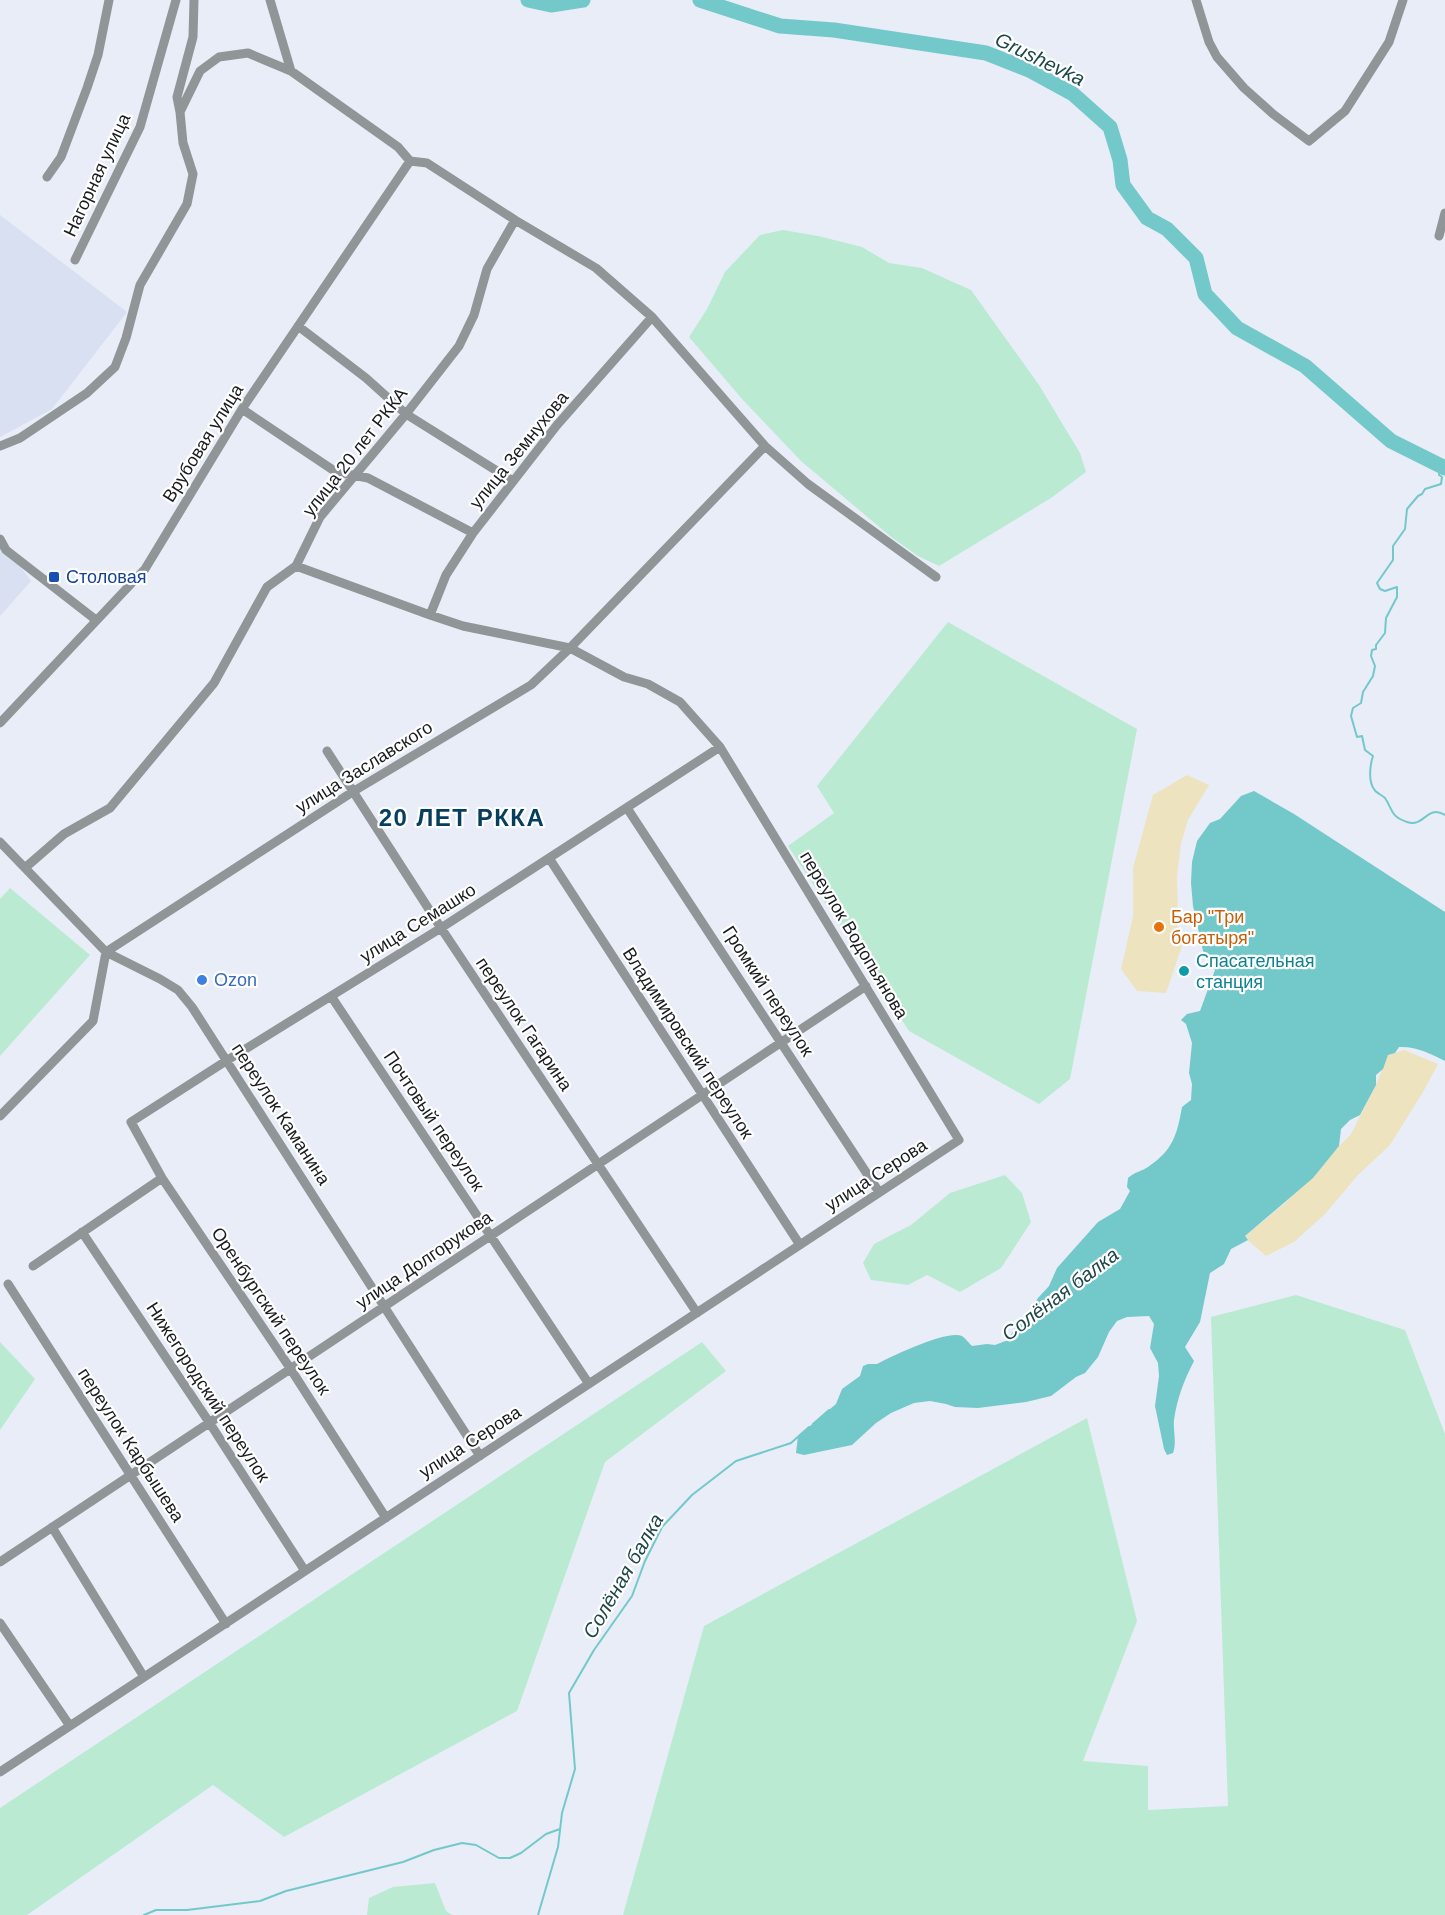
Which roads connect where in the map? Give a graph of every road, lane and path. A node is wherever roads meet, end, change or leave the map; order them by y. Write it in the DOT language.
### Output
graph roads {
  1 [pos="109,0"];
  2 [pos="177,0"];
  3 [pos="194,0"];
  4 [pos="270,0"];
  5 [pos="1196,0"];
  6 [pos="1403,0"];
  7 [pos="291,71"];
  8 [pos="180,112"];
  9 [pos="410,161"];
  10 [pos="47,177"];
  11 [pos="1445,213"];
  12 [pos="515,220"];
  13 [pos="1439,236"];
  14 [pos="75,260"];
  15 [pos="652,317"];
  16 [pos="298,327"];
  17 [pos="242,409"];
  18 [pos="406,414"];
  19 [pos="765,446"];
  20 [pos="0,447"];
  21 [pos="353,476"];
  22 [pos="513,481"];
  23 [pos="473,533"];
  24 [pos="0,539"];
  25 [pos="296,566"];
  26 [pos="936,577"];
  27 [pos="430,615"];
  28 [pos="96,620"];
  29 [pos="570,648"];
  30 [pos="0,723"];
  31 [pos="720,747"];
  32 [pos="327,751"];
  33 [pos="354,791"];
  34 [pos="627,808"];
  35 [pos="0,842"];
  36 [pos="549,858"];
  37 [pos="26,867"];
  38 [pos="441,928"];
  39 [pos="106,952"];
  40 [pos="866,986"];
  41 [pos="331,996"];
  42 [pos="782,1042"];
  43 [pos="226,1060"];
  44 [pos="702,1095"];
  45 [pos="0,1116"];
  46 [pos="131,1122"];
  47 [pos="959,1140"];
  48 [pos="598,1164"];
  49 [pos="162,1178"];
  50 [pos="879,1192"];
  51 [pos="82,1232"];
  52 [pos="490,1236"];
  53 [pos="800,1245"];
  54 [pos="33,1266"];
  55 [pos="8,1284"];
  56 [pos="385,1306"];
  57 [pos="697,1312"];
  58 [pos="290,1368"];
  59 [pos="589,1384"];
  60 [pos="209,1422"];
  61 [pos="480,1456"];
  62 [pos="131,1474"];
  63 [pos="386,1518"];
  64 [pos="52,1527"];
  65 [pos="0,1562"];
  66 [pos="305,1571"];
  67 [pos="0,1623"];
  68 [pos="226,1624"];
  69 [pos="144,1677"];
  70 [pos="70,1726"];
  71 [pos="0,1772"];
  1 -- 10 [label="street"];
  2 -- 14 [label="street, Нагорная улица"];
  3 -- 8 [label="street"];
  4 -- 7 [label="street"];
  5 -- 6 [label="street"];
  7 -- 8 [label="street"];
  7 -- 9 [label="street"];
  8 -- 20 [label="street"];
  9 -- 12 [label="street"];
  9 -- 16 [label="street, Врубовая улица"];
  11 -- 13 [label="street"];
  12 -- 15 [label="street"];
  12 -- 18 [label="street, улица 20 лет РККА"];
  15 -- 19 [label="street"];
  15 -- 22 [label="street, улица Земнухова"];
  16 -- 17 [label="street, Врубовая улица"];
  16 -- 18 [label="street"];
  17 -- 21 [label="street"];
  17 -- 28 [label="street, Врубовая улица"];
  18 -- 21 [label="street, улица 20 лет РККА"];
  18 -- 22 [label="street"];
  19 -- 26 [label="street"];
  19 -- 29 [label="street, улица Заславского"];
  21 -- 23 [label="street"];
  21 -- 25 [label="street, улица 20 лет РККА"];
  22 -- 23 [label="street, улица Земнухова"];
  23 -- 27 [label="street, улица Земнухова"];
  24 -- 28 [label="street"];
  25 -- 27 [label="street, переулок Водопьянова"];
  25 -- 37 [label="street, улица 20 лет РККА"];
  27 -- 29 [label="street, переулок Водопьянова"];
  28 -- 30 [label="street, Врубовая улица"];
  29 -- 31 [label="street, переулок Водопьянова"];
  29 -- 33 [label="street, улица Заславского"];
  31 -- 34 [label="street, улица Семашко"];
  31 -- 40 [label="street, переулок Водопьянова"];
  32 -- 33 [label="street, переулок Гагарина"];
  33 -- 38 [label="street, переулок Гагарина"];
  33 -- 39 [label="street, улица Заславского"];
  34 -- 36 [label="street, улица Семашко"];
  34 -- 42 [label="street, Громкий переулок"];
  35 -- 37 [label="street, переулок Каманина"];
  36 -- 38 [label="street, улица Семашко"];
  36 -- 44 [label="street, Владимировский переулок"];
  37 -- 39 [label="street, переулок Каманина"];
  38 -- 41 [label="street, улица Семашко"];
  38 -- 48 [label="street, переулок Гагарина"];
  39 -- 43 [label="street, переулок Каманина"];
  39 -- 45 [label="street"];
  40 -- 42 [label="street, улица Долгорукова"];
  40 -- 47 [label="street, переулок Водопьянова"];
  41 -- 43 [label="street, улица Семашко"];
  41 -- 52 [label="street, Почтовый переулок"];
  42 -- 44 [label="street, улица Долгорукова"];
  42 -- 50 [label="street, Громкий переулок"];
  43 -- 46 [label="street, улица Семашко"];
  43 -- 56 [label="street, переулок Каманина"];
  44 -- 48 [label="street, улица Долгорукова"];
  44 -- 53 [label="street, Владимировский переулок"];
  46 -- 49 [label="street, Оренбургский переулок"];
  47 -- 50 [label="street, улица Серова"];
  48 -- 52 [label="street, улица Долгорукова"];
  48 -- 57 [label="street, переулок Гагарина"];
  49 -- 51 [label="street"];
  49 -- 58 [label="street, Оренбургский переулок"];
  50 -- 53 [label="street, улица Серова"];
  51 -- 54 [label="street"];
  51 -- 60 [label="street, Нижегородский переулок"];
  52 -- 56 [label="street, улица Долгорукова"];
  52 -- 59 [label="street, Почтовый переулок"];
  53 -- 57 [label="street, улица Серова"];
  55 -- 62 [label="street, переулок Карбышева"];
  56 -- 58 [label="street, улица Долгорукова"];
  56 -- 61 [label="street, переулок Каманина"];
  57 -- 59 [label="street, улица Серова"];
  58 -- 60 [label="street, улица Долгорукова"];
  58 -- 63 [label="street, Оренбургский переулок"];
  59 -- 61 [label="street, улица Серова"];
  60 -- 62 [label="street, улица Долгорукова"];
  60 -- 66 [label="street, Нижегородский переулок"];
  61 -- 63 [label="street, улица Серова"];
  62 -- 64 [label="street, улица Долгорукова"];
  62 -- 68 [label="street, переулок Карбышева"];
  63 -- 66 [label="street, улица Серова"];
  64 -- 65 [label="street, улица Долгорукова"];
  64 -- 69 [label="street"];
  66 -- 68 [label="street, улица Серова"];
  67 -- 70 [label="street"];
  68 -- 69 [label="street, улица Серова"];
  69 -- 70 [label="street, улица Серова"];
  70 -- 71 [label="street, улица Серова"];
}
